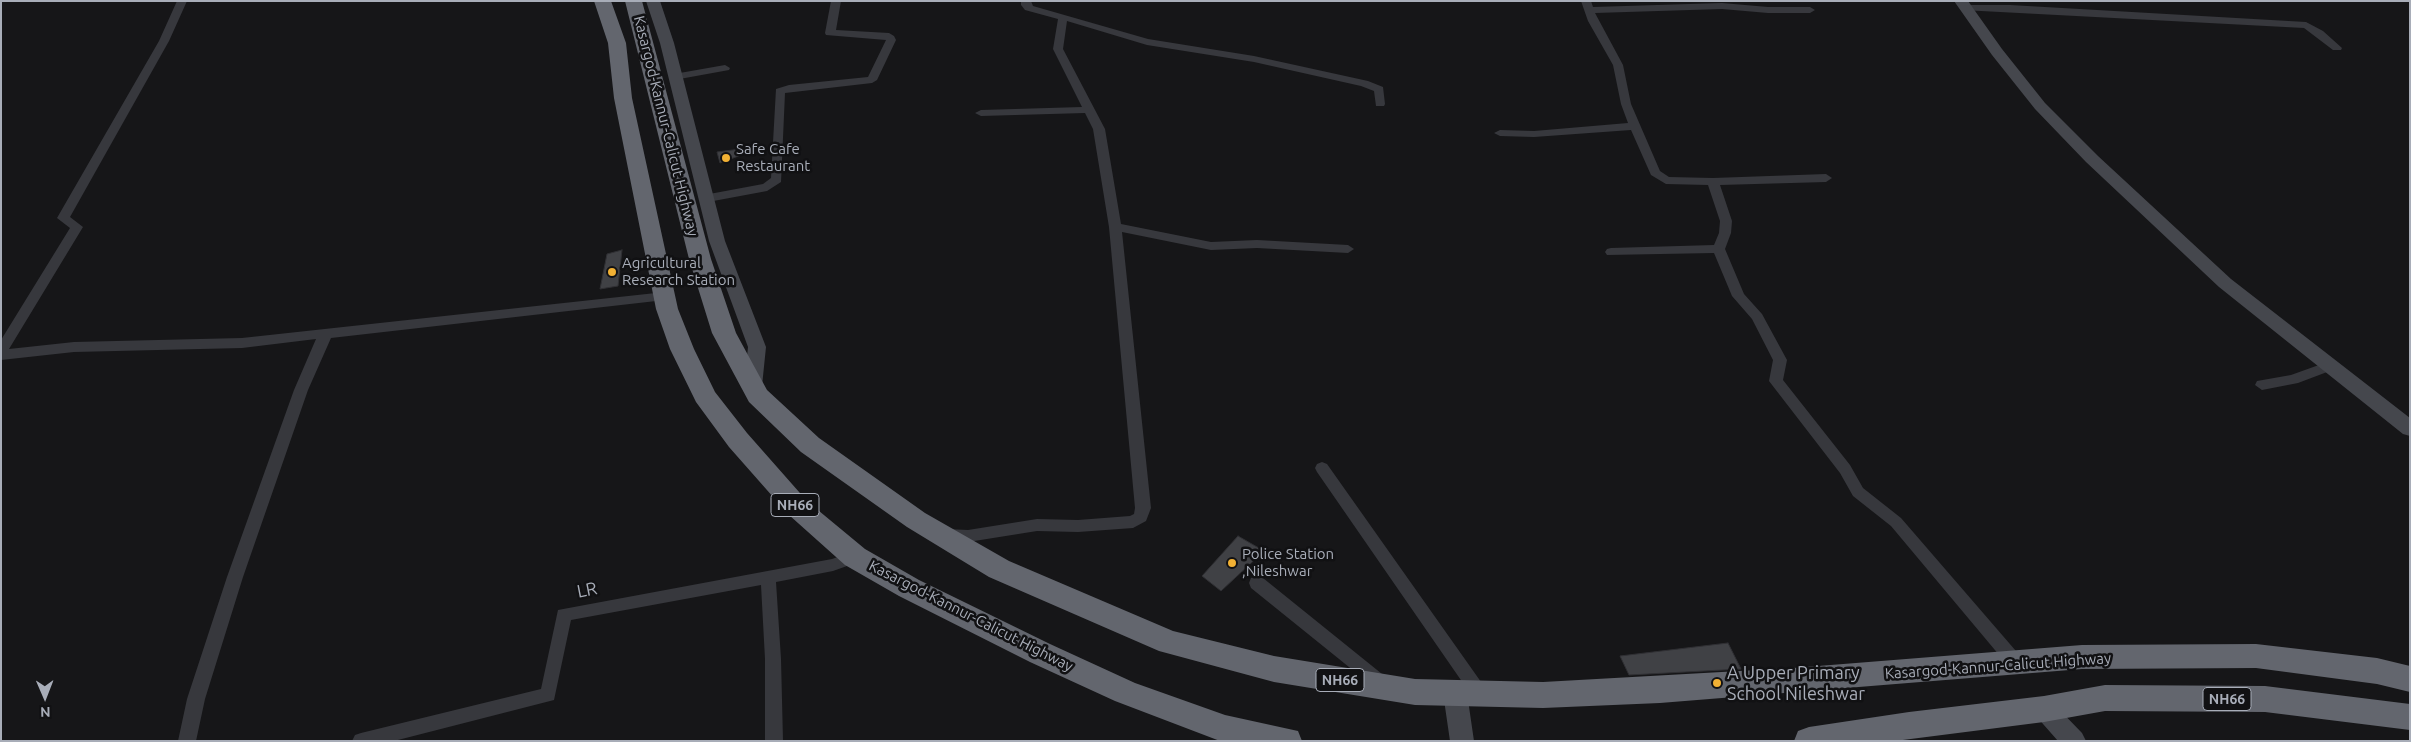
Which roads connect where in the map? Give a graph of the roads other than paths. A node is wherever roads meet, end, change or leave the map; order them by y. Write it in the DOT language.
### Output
graph roads {
  1 [pos="182,1"];
  2 [pos="602,1"];
  3 [pos="633,1"];
  4 [pos="653,1"];
  5 [pos="836,1"];
  6 [pos="1026,1"];
  7 [pos="1963,4"];
  8 [pos="1588,6"];
  9 [pos="1810,10"];
  10 [pos="1063,17"];
  11 [pos="2337,48"];
  12 [pos="725,68"];
  13 [pos="674,77"];
  14 [pos="1380,104"];
  15 [pos="1089,110"];
  16 [pos="981,113"];
  17 [pos="1636,126"];
  18 [pos="1500,134"];
  19 [pos="1826,178"];
  20 [pos="1712,182"];
  21 [pos="708,198"];
  22 [pos="1115,227"];
  23 [pos="1348,249"];
  24 [pos="1719,249"];
  25 [pos="1611,252"];
  26 [pos="665,296"];
  27 [pos="325,335"];
  28 [pos="1,354"];
  29 [pos="2330,366"];
  30 [pos="2262,385"];
  31 [pos="753,386"];
  32 [pos="2410,429"];
  33 [pos="1322,468"];
  34 [pos="942,535"];
  35 [pos="855,557"];
  36 [pos="768,576"];
  37 [pos="1257,583"];
  38 [pos="2016,663"];
  39 [pos="2410,679"];
  40 [pos="1385,687"];
  41 [pos="1467,693"];
  42 [pos="2044,709"];
  43 [pos="2410,717"];
  44 [pos="187,741"];
  45 [pos="361,741"];
  46 [pos="774,741"];
  47 [pos="1287,741"];
  48 [pos="1462,741"];
  49 [pos="1809,741"];
  50 [pos="2074,741"];
  1 -- 28 [label="street"];
  2 -- 26 [label="highway, Kasargod-Kannur-Calicut Highway / NH66"];
  3 -- 31 [label="highway, Kasargod-Kannur-Calicut Highway / NH66"];
  4 -- 13 [label="street"];
  5 -- 21 [label="street"];
  6 -- 10 [label="street"];
  7 -- 11 [label="street"];
  7 -- 29 [label="main road"];
  8 -- 9 [label="street"];
  8 -- 17 [label="street"];
  10 -- 14 [label="street"];
  10 -- 15 [label="street"];
  12 -- 13 [label="street"];
  13 -- 21 [label="street"];
  15 -- 16 [label="street"];
  15 -- 22 [label="street"];
  17 -- 18 [label="street"];
  17 -- 20 [label="street"];
  19 -- 20 [label="street"];
  20 -- 24 [label="street"];
  21 -- 31 [label="street"];
  22 -- 23 [label="street"];
  22 -- 34 [label="street"];
  24 -- 25 [label="street"];
  24 -- 38 [label="street"];
  26 -- 27 [label="street"];
  26 -- 35 [label="highway, Kasargod-Kannur-Calicut Highway / NH66"];
  27 -- 28 [label="street"];
  27 -- 44 [label="street"];
  29 -- 30 [label="street"];
  29 -- 32 [label="main road"];
  31 -- 34 [label="highway, Kasargod-Kannur-Calicut Highway / NH66"];
  33 -- 41 [label="street"];
  34 -- 40 [label="highway, Kasargod-Kannur-Calicut Highway / NH66"];
  35 -- 36 [label="street, LR"];
  35 -- 47 [label="highway, Kasargod-Kannur-Calicut Highway / NH66"];
  36 -- 45 [label="street, LR"];
  36 -- 46 [label="street"];
  37 -- 40 [label="street"];
  38 -- 39 [label="highway, Kasargod-Kannur-Calicut Highway / NH66"];
  38 -- 41 [label="highway, Kasargod-Kannur-Calicut Highway / NH66"];
  40 -- 41 [label="highway, Kasargod-Kannur-Calicut Highway / NH66"];
  41 -- 48 [label="main road"];
  42 -- 43 [label="highway, NH66"];
  42 -- 49 [label="highway, NH66"];
  42 -- 50 [label="street"];
}
